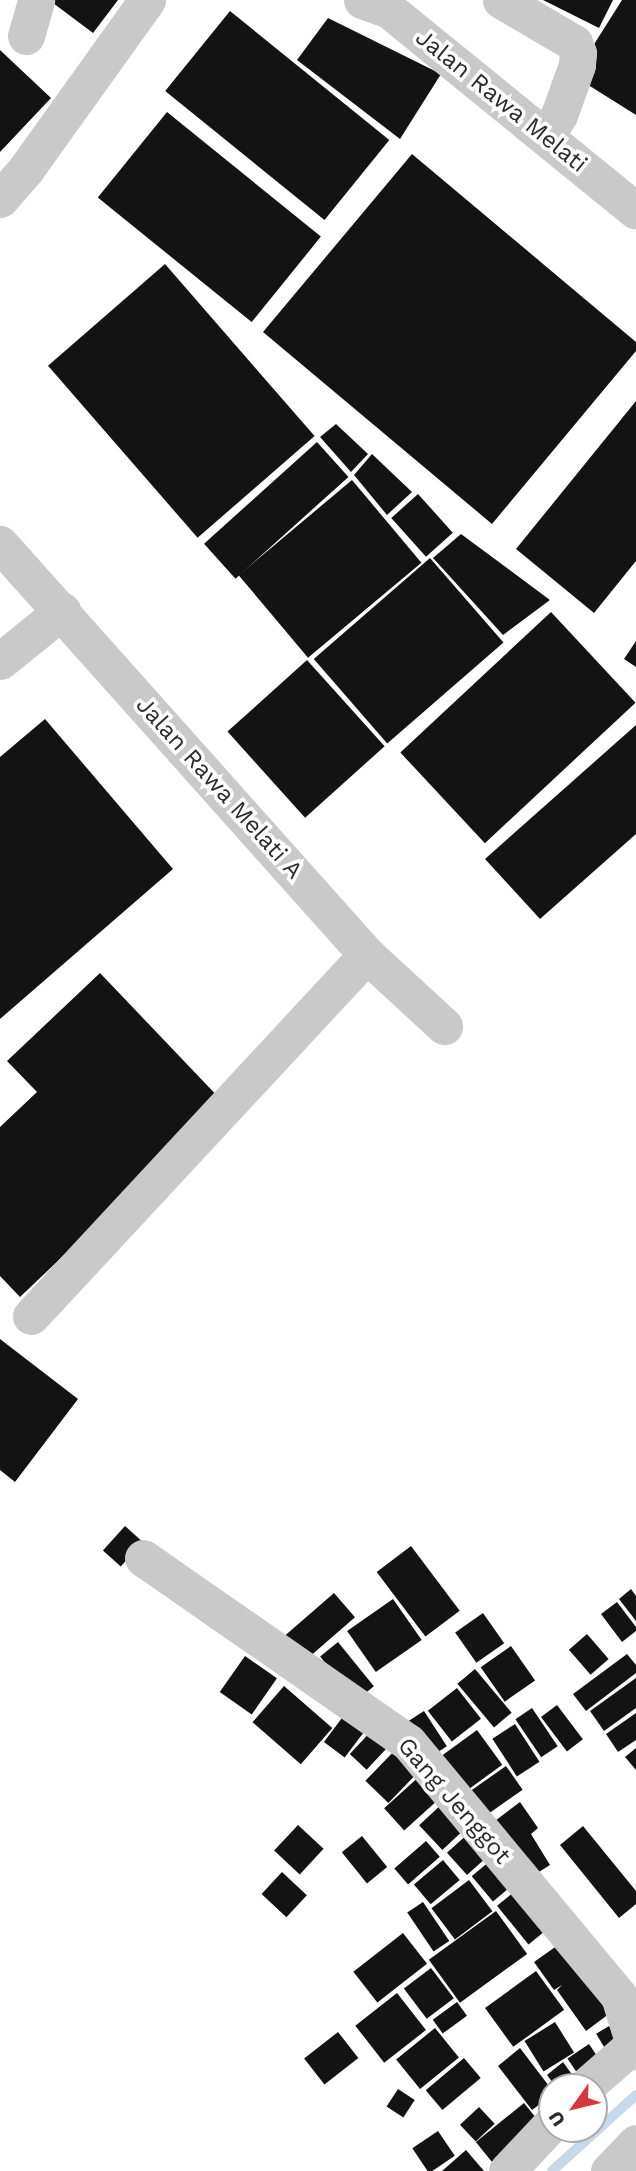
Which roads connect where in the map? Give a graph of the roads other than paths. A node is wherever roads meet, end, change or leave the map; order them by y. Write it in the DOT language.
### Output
graph roads {
  1 [pos="36,0"];
  2 [pos="147,0"];
  3 [pos="501,0"];
  4 [pos="381,3"];
  5 [pos="26,36"];
  6 [pos="546,136"];
  7 [pos="0,199"];
  8 [pos="636,211"];
  9 [pos="0,544"];
  10 [pos="62,611"];
  11 [pos="0,661"];
  12 [pos="367,955"];
  13 [pos="444,1026"];
  14 [pos="31,1316"];
  15 [pos="143,1558"];
  16 [pos="634,2048"];
  17 [pos="603,2073"];
  18 [pos="538,2138"];
  19 [pos="636,2143"];
  20 [pos="507,2171"];
  21 [pos="609,2171"];
  1 -- 5 [label="street"];
  2 -- 7 [label="street"];
  3 -- 6 [label="street"];
  4 -- 6 [label="street, Jalan Rawa Melati"];
  6 -- 8 [label="street, Jalan Rawa Melati"];
  9 -- 10 [label="street, Jalan Rawa Melati A"];
  10 -- 11 [label="street"];
  10 -- 12 [label="street, Jalan Rawa Melati A"];
  12 -- 13 [label="street, Jalan Rawa Melati A"];
  12 -- 14 [label="street"];
  15 -- 16 [label="street, Gang Jenggot"];
  16 -- 17 [label="street"];
  18 -- 20 [label="street"];
  19 -- 21 [label="street"];
}
